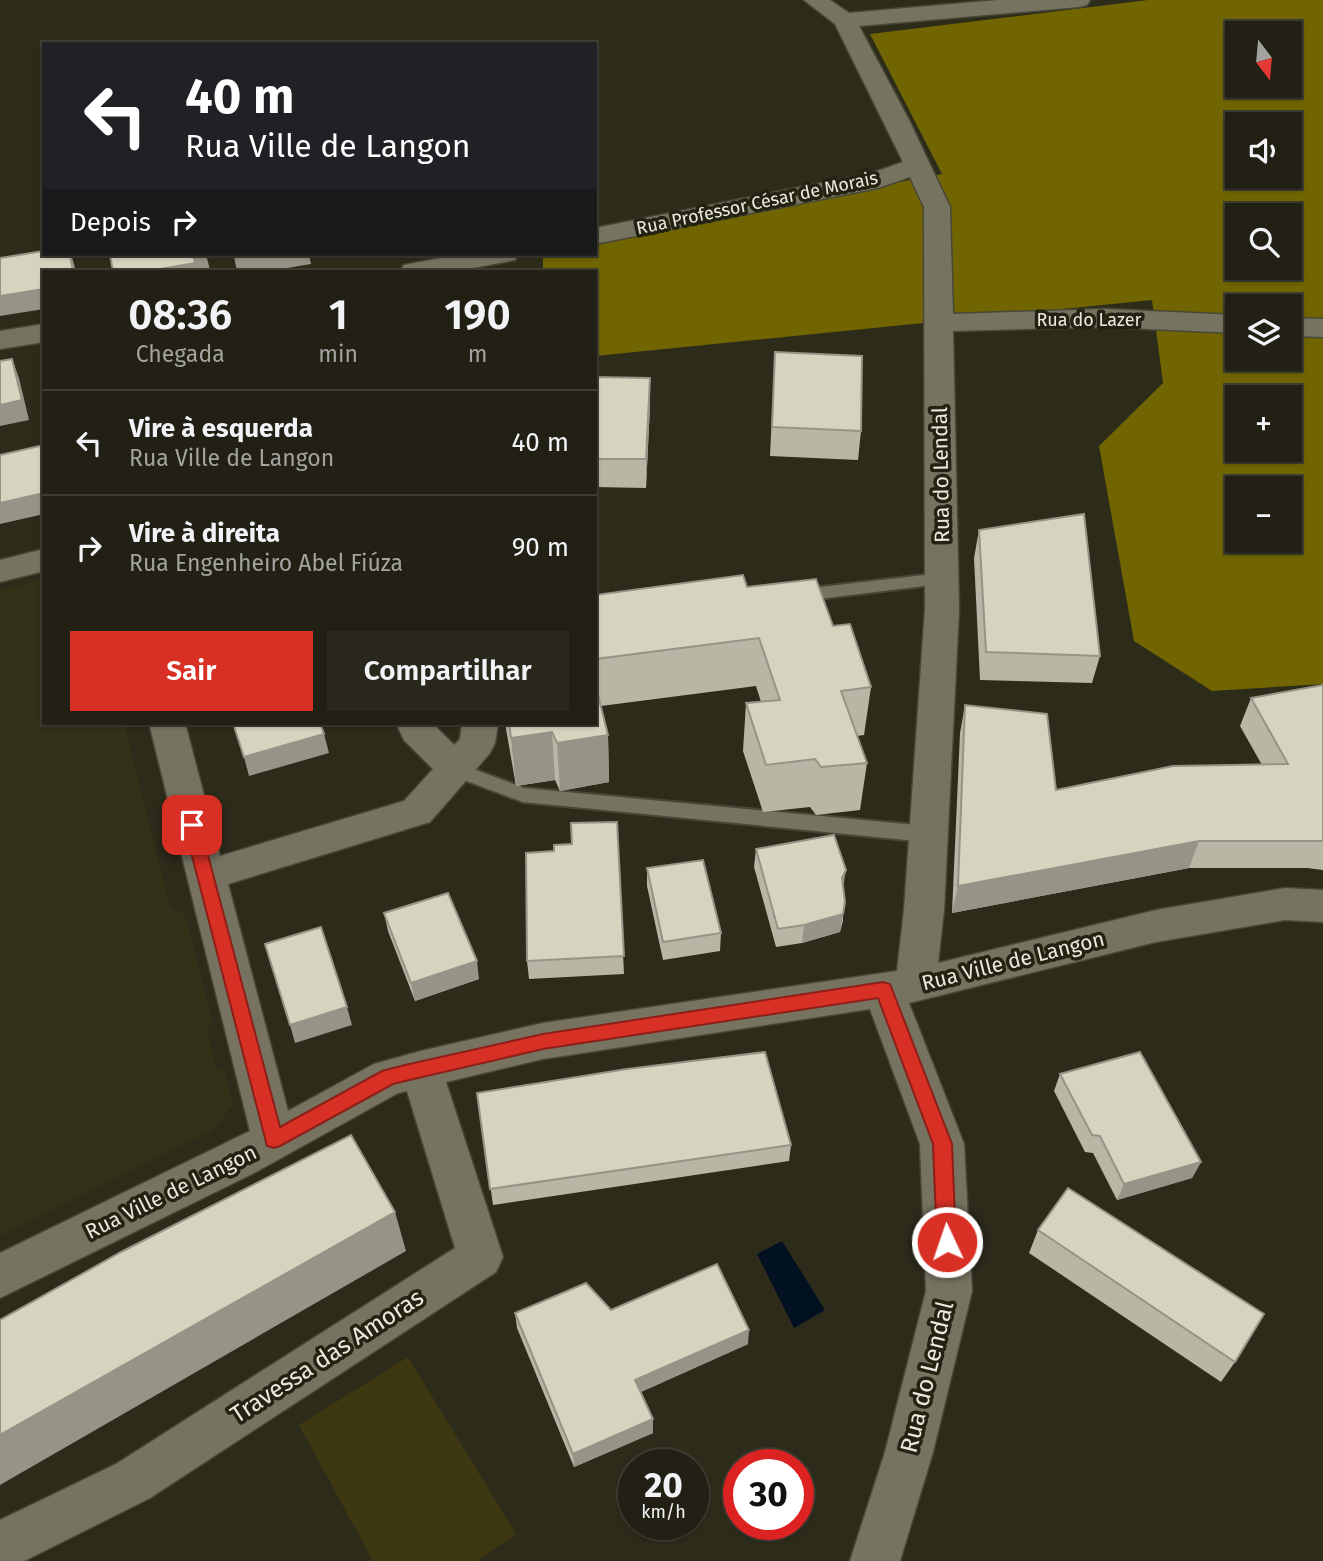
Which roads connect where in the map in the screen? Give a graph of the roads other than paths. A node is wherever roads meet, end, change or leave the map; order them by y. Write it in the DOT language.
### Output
graph roads {
  1 [pos="815,0"];
  2 [pos="1079,0"];
  3 [pos="844,20"];
  4 [pos="918,165"];
  5 [pos="597,236"];
  6 [pos="492,261"];
  7 [pos="422,270"];
  8 [pos="940,323"];
  9 [pos="1225,323"];
  10 [pos="1302,327"];
  11 [pos="1323,328"];
  12 [pos="42,333"];
  13 [pos="0,340"];
  14 [pos="42,560"];
  15 [pos="0,571"];
  16 [pos="942,579"];
  17 [pos="776,598"];
  18 [pos="167,725"];
  19 [pos="415,725"];
  20 [pos="480,725"];
  21 [pos="455,769"];
  22 [pos="927,834"];
  23 [pos="205,876"];
  24 [pos="1323,906"];
  25 [pos="899,987"];
  26 [pos="421,1069"];
  27 [pos="274,1140"];
  28 [pos="0,1276"];
  29 [pos="0,1546"];
  30 [pos="875,1561"];
  1 -- 3 [label="street, Rua do Lendal"];
  2 -- 3 [label="street"];
  3 -- 4 [label="street, Rua do Lendal"];
  4 -- 5 [label="street, Rua Professor César de Morais"];
  4 -- 8 [label="street, Rua do Lendal"];
  6 -- 7 [label="street"];
  8 -- 9 [label="street, Rua do Lazer"];
  8 -- 16 [label="street, Rua do Lendal"];
  10 -- 11 [label="street"];
  12 -- 13 [label="street"];
  14 -- 15 [label="street"];
  16 -- 17 [label="lane"];
  16 -- 22 [label="street, Rua do Lendal"];
  18 -- 23 [label="street"];
  19 -- 21 [label="street"];
  20 -- 21 [label="street"];
  21 -- 22 [label="lane"];
  21 -- 23 [label="street"];
  22 -- 25 [label="street, Rua do Lendal"];
  23 -- 27 [label="street"];
  24 -- 25 [label="street, Rua Ville de Langon"];
  25 -- 26 [label="street, Rua Ville de Langon"];
  25 -- 30 [label="street, Rua do Lendal"];
  26 -- 27 [label="street, Rua Ville de Langon"];
  26 -- 29 [label="street, Travessa das Amoras"];
  27 -- 28 [label="street, Rua Ville de Langon"];
}
